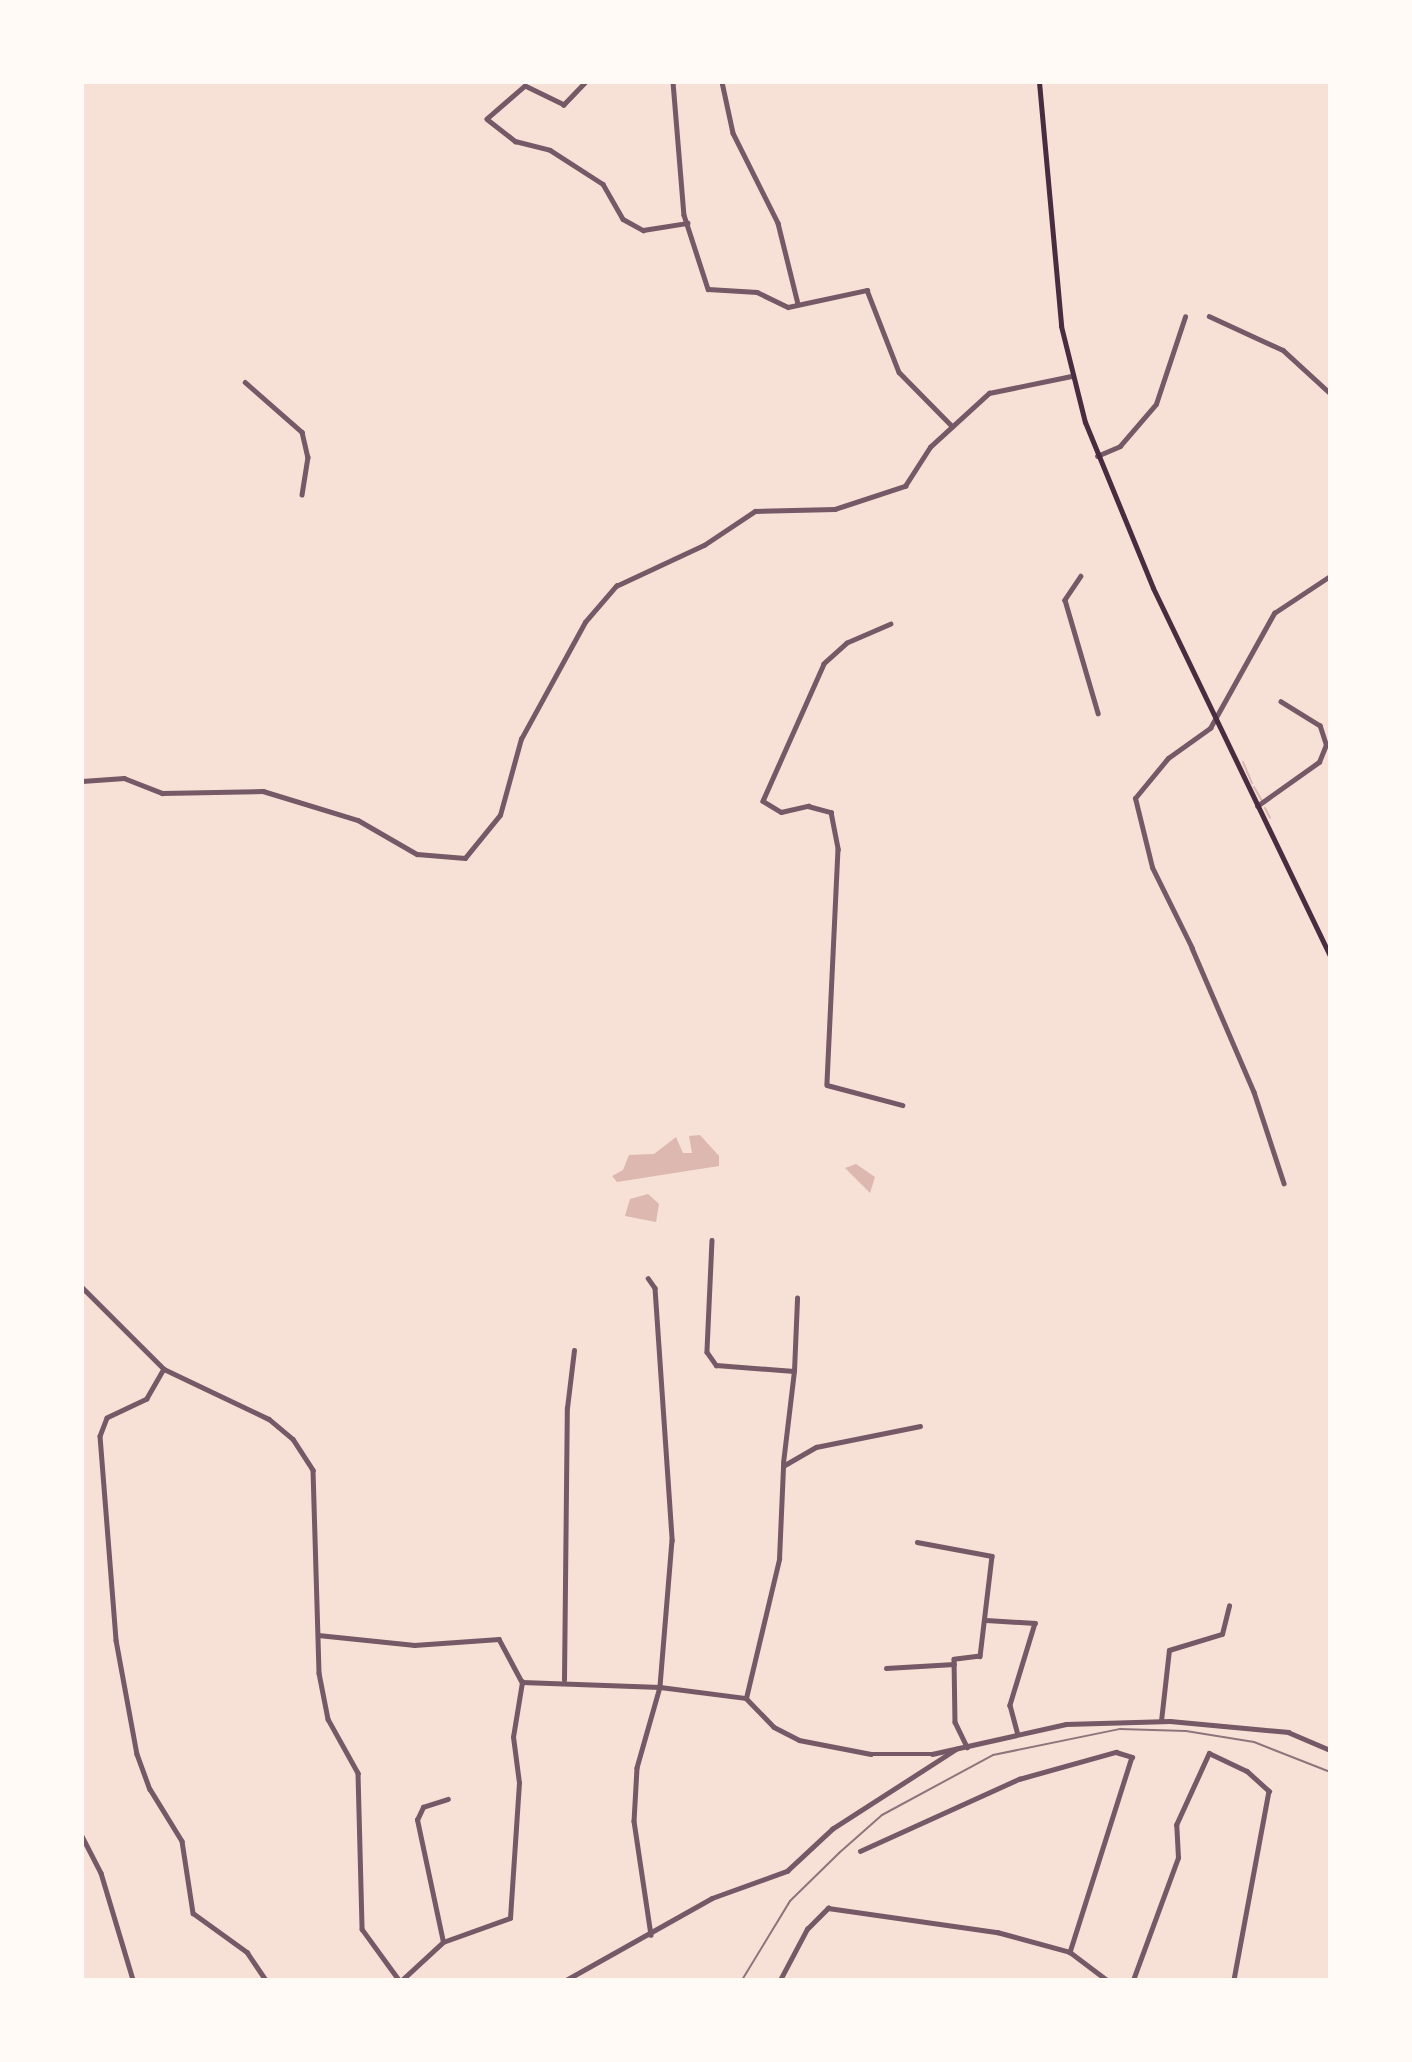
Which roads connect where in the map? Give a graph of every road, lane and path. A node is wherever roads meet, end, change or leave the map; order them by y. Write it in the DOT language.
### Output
graph roads {
  1 [pos="586,82"];
  2 [pos="673,82"];
  3 [pos="722,82"];
  4 [pos="1039,82"];
  5 [pos="687,223"];
  6 [pos="798,304"];
  7 [pos="1209,316"];
  8 [pos="1185,317"];
  9 [pos="1072,376"];
  10 [pos="245,382"];
  11 [pos="1330,393"];
  12 [pos="952,426"];
  13 [pos="1096,456"];
  14 [pos="303,495"];
  15 [pos="1081,576"];
  16 [pos="1330,576"];
  17 [pos="891,624"];
  18 [pos="1282,702"];
  19 [pos="1098,713"];
  20 [pos="1214,713"];
  21 [pos="82,780"];
  22 [pos="1257,806"];
  23 [pos="1192,948"];
  24 [pos="1330,956"];
  25 [pos="902,1105"];
  26 [pos="1284,1183"];
  27 [pos="712,1240"];
  28 [pos="648,1278"];
  29 [pos="82,1287"];
  30 [pos="797,1298"];
  31 [pos="574,1350"];
  32 [pos="164,1369"];
  33 [pos="794,1370"];
  34 [pos="920,1426"];
  35 [pos="783,1466"];
  36 [pos="917,1542"];
  37 [pos="1229,1606"];
  38 [pos="986,1620"];
  39 [pos="318,1635"];
  40 [pos="954,1664"];
  41 [pos="886,1668"];
  42 [pos="564,1680"];
  43 [pos="522,1682"];
  44 [pos="660,1686"];
  45 [pos="747,1698"];
  46 [pos="1161,1721"];
  47 [pos="1018,1734"];
  48 [pos="967,1746"];
  49 [pos="956,1749"];
  50 [pos="1330,1749"];
  51 [pos="448,1800"];
  52 [pos="83,1837"];
  53 [pos="860,1851"];
  54 [pos="651,1935"];
  55 [pos="443,1942"];
  56 [pos="1070,1952"];
  57 [pos="133,1980"];
  58 [pos="267,1980"];
  59 [pos="401,1980"];
  60 [pos="566,1980"];
  61 [pos="780,1980"];
  62 [pos="1107,1980"];
  63 [pos="1133,1980"];
  64 [pos="1234,1980"];
  1 -- 5 [label="street"];
  2 -- 5 [label="street"];
  3 -- 6 [label="street"];
  4 -- 9 [label="main road"];
  5 -- 6 [label="street"];
  6 -- 12 [label="street"];
  7 -- 11 [label="street"];
  8 -- 13 [label="street"];
  9 -- 12 [label="street"];
  9 -- 13 [label="main road"];
  10 -- 14 [label="street"];
  12 -- 21 [label="street"];
  13 -- 20 [label="main road"];
  15 -- 19 [label="street"];
  16 -- 20 [label="street"];
  17 -- 25 [label="street"];
  18 -- 22 [label="street"];
  20 -- 22 [label="main road"];
  20 -- 23 [label="street"];
  22 -- 24 [label="main road"];
  23 -- 26 [label="street"];
  27 -- 33 [label="street"];
  28 -- 44 [label="street"];
  29 -- 32 [label="street"];
  30 -- 33 [label="street"];
  31 -- 42 [label="street"];
  32 -- 39 [label="street"];
  32 -- 58 [label="street"];
  33 -- 35 [label="street"];
  34 -- 35 [label="street"];
  35 -- 45 [label="street"];
  36 -- 38 [label="street"];
  37 -- 46 [label="street"];
  38 -- 40 [label="street"];
  38 -- 47 [label="street"];
  39 -- 43 [label="street"];
  39 -- 59 [label="street"];
  40 -- 41 [label="street"];
  40 -- 48 [label="street"];
  42 -- 43 [label="street"];
  42 -- 44 [label="street"];
  43 -- 55 [label="street"];
  44 -- 45 [label="street"];
  44 -- 54 [label="street"];
  45 -- 49 [label="street"];
  46 -- 47 [label="street"];
  46 -- 50 [label="street"];
  47 -- 48 [label="street"];
  48 -- 49 [label="street"];
  49 -- 54 [label="street"];
  51 -- 55 [label="street"];
  52 -- 57 [label="street"];
  53 -- 56 [label="street"];
  54 -- 60 [label="street"];
  55 -- 59 [label="street"];
  56 -- 61 [label="street"];
  56 -- 62 [label="street"];
  63 -- 64 [label="street"];
}
